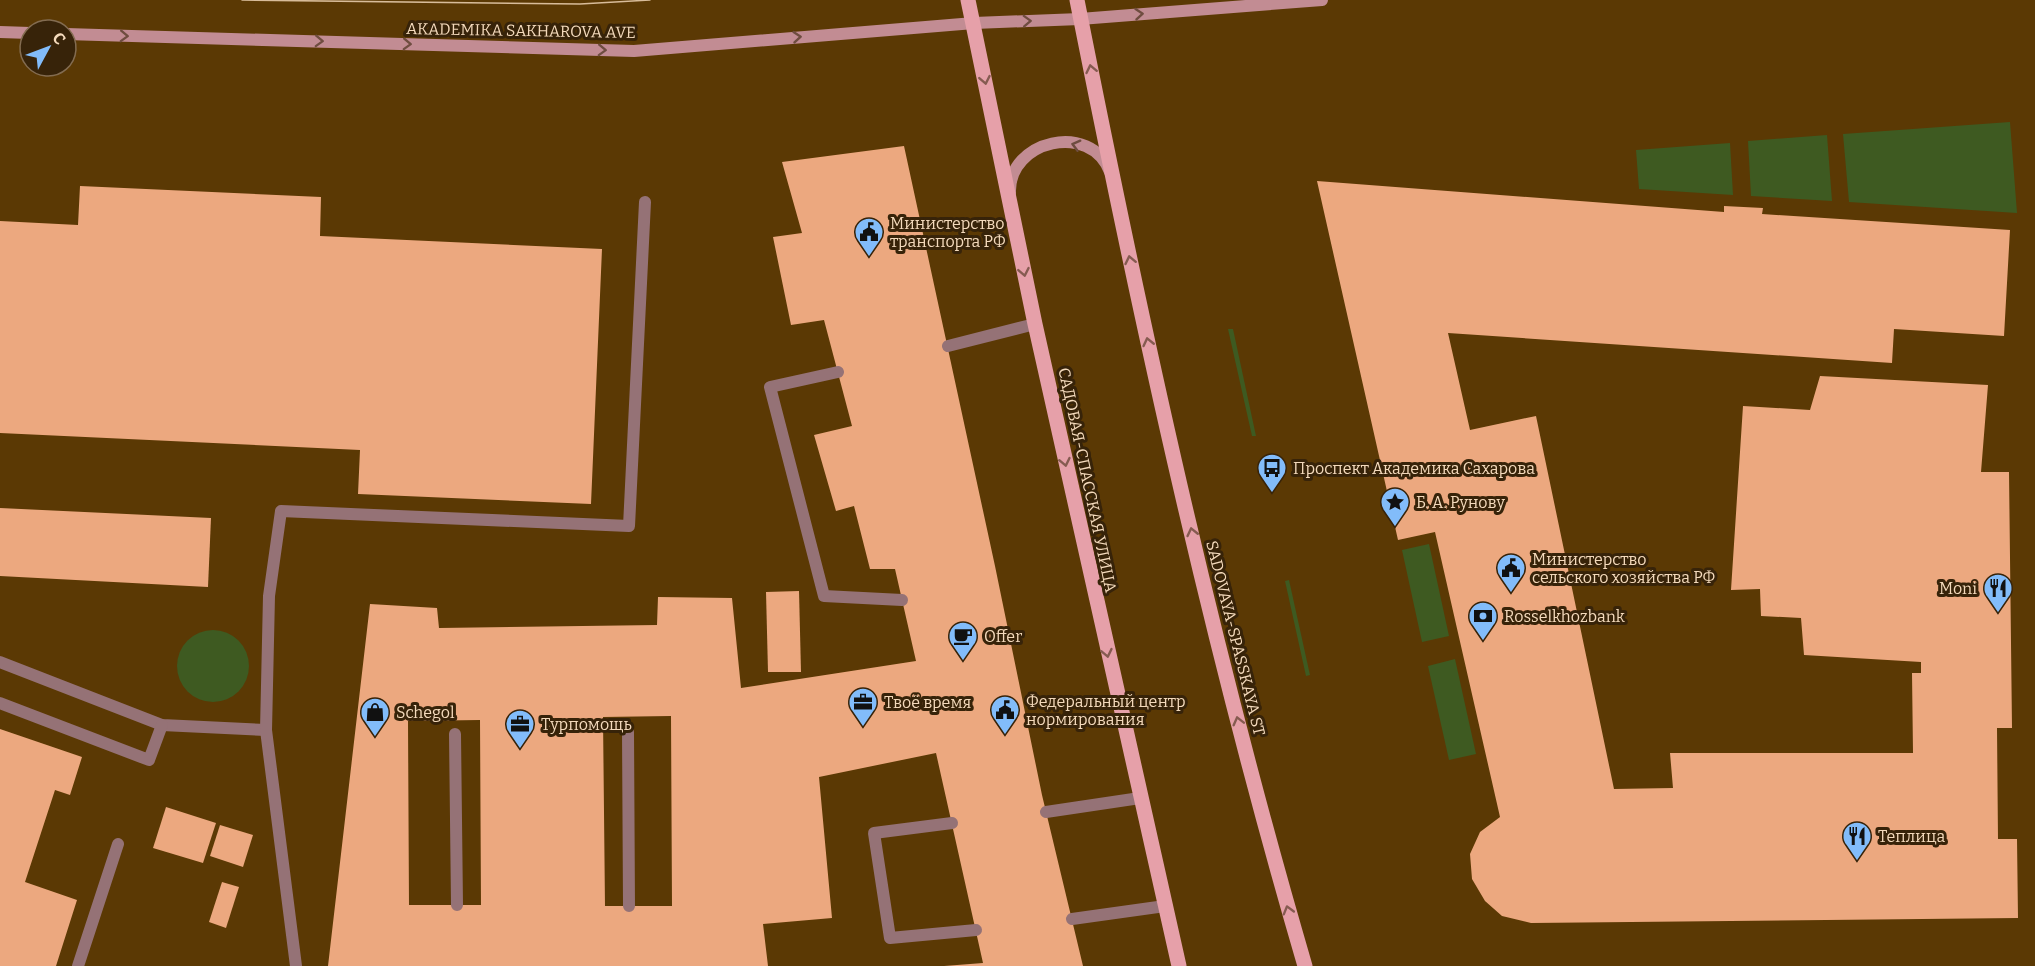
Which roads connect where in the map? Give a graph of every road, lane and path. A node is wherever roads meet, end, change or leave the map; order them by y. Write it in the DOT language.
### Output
graph roads {
  1 [pos="968,0"];
  2 [pos="1077,0"];
  3 [pos="1322,0"];
  4 [pos="1080,19"];
  5 [pos="974,23"];
  6 [pos="0,32"];
  7 [pos="18,33"];
  8 [pos="78,34"];
  9 [pos="1114,184"];
  10 [pos="645,202"];
  11 [pos="1010,204"];
  12 [pos="1035,324"];
  13 [pos="948,346"];
  14 [pos="838,372"];
  15 [pos="902,600"];
  16 [pos="0,662"];
  17 [pos="0,703"];
  18 [pos="162,724"];
  19 [pos="266,730"];
  20 [pos="628,732"];
  21 [pos="455,734"];
  22 [pos="1140,798"];
  23 [pos="1046,812"];
  24 [pos="952,823"];
  25 [pos="118,844"];
  26 [pos="457,905"];
  27 [pos="629,906"];
  28 [pos="1165,906"];
  29 [pos="1072,919"];
  30 [pos="976,930"];
  31 [pos="78,966"];
  32 [pos="297,966"];
  33 [pos="1179,966"];
  34 [pos="1305,966"];
  1 -- 5 [label="main road, САДОВАЯ-СПАССКАЯ УЛИЦА"];
  2 -- 4 [label="main road"];
  4 -- 3 [label="main road, one-way"];
  5 -- 4 [label="main road, one-way"];
  9 -- 4 [label="main road, one-way"];
  8 -- 5 [label="main road, AKADEMIKA SAKHAROVA AVE, one-way"];
  5 -- 11 [label="main road, САДОВАЯ-СПАССКАЯ УЛИЦА, one-way"];
  6 -- 7 [label="main road"];
  9 -- 11 [label="main road, one-way"];
  34 -- 9 [label="main road, SADOVAYA-SPASSKAYA ST, one-way"];
  10 -- 19 [label="lane"];
  11 -- 12 [label="main road, САДОВАЯ-СПАССКАЯ УЛИЦА, one-way"];
  12 -- 13 [label="lane"];
  12 -- 22 [label="main road, САДОВАЯ-СПАССКАЯ УЛИЦА, one-way"];
  14 -- 15 [label="lane"];
  16 -- 18 [label="lane"];
  17 -- 18 [label="lane"];
  18 -- 19 [label="lane"];
  19 -- 32 [label="lane"];
  20 -- 27 [label="lane"];
  21 -- 26 [label="lane"];
  22 -- 23 [label="lane"];
  22 -- 28 [label="main road, САДОВАЯ-СПАССКАЯ УЛИЦА"];
  24 -- 30 [label="lane"];
  25 -- 31 [label="lane"];
  28 -- 29 [label="lane"];
  28 -- 33 [label="main road, САДОВАЯ-СПАССКАЯ УЛИЦА"];
}
